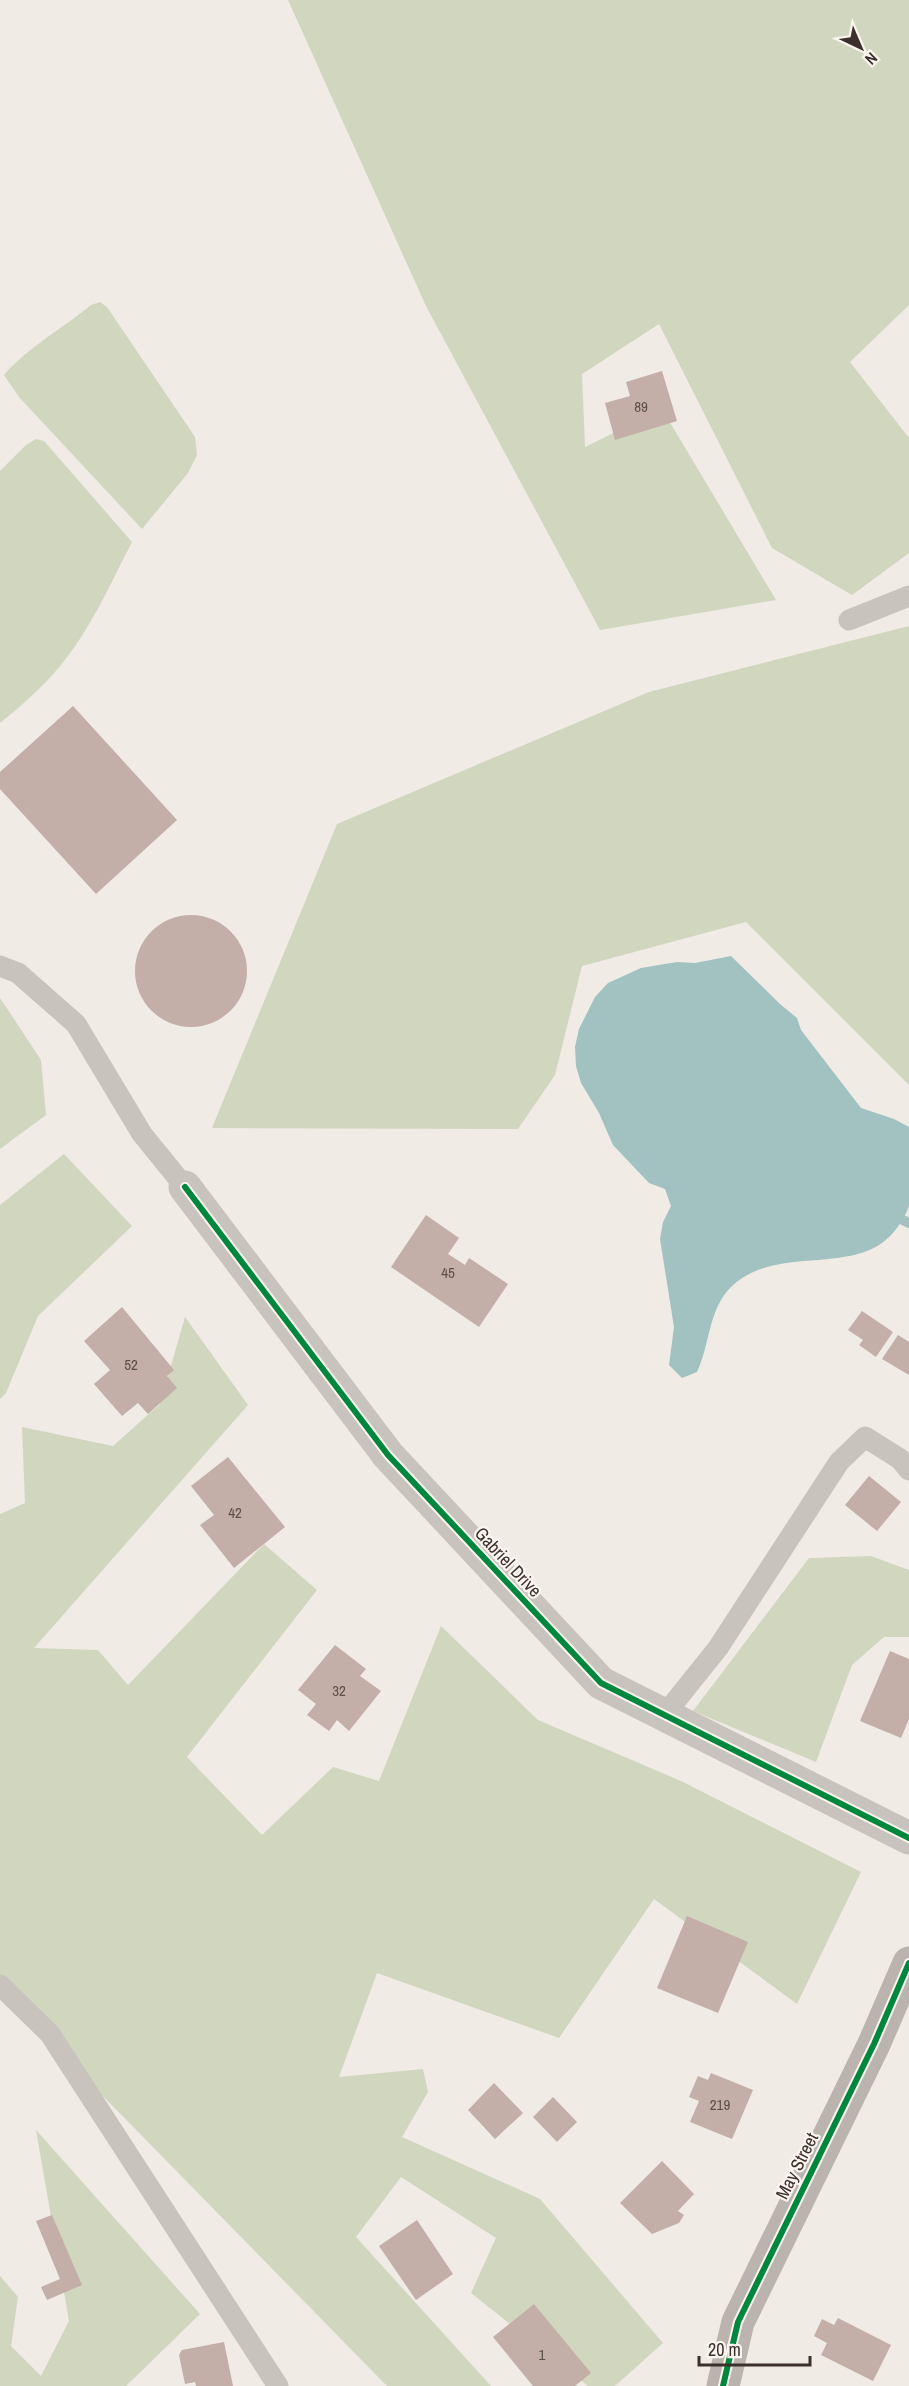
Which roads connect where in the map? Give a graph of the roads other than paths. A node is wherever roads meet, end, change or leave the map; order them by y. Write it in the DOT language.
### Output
graph roads {
  1 [pos="909,596"];
  2 [pos="849,620"];
  3 [pos="0,966"];
  4 [pos="185,1187"];
  5 [pos="909,1470"];
  6 [pos="665,1714"];
  7 [pos="909,1838"];
  8 [pos="909,1963"];
  9 [pos="0,1985"];
  10 [pos="278,2386"];
  11 [pos="723,2386"];
  1 -- 2 [label="lane"];
  3 -- 4 [label="lane"];
  4 -- 6 [label="street, Gabriel Drive"];
  5 -- 6 [label="lane"];
  6 -- 7 [label="street, Gabriel Drive"];
  8 -- 11 [label="street, May Street"];
  9 -- 10 [label="lane"];
}
